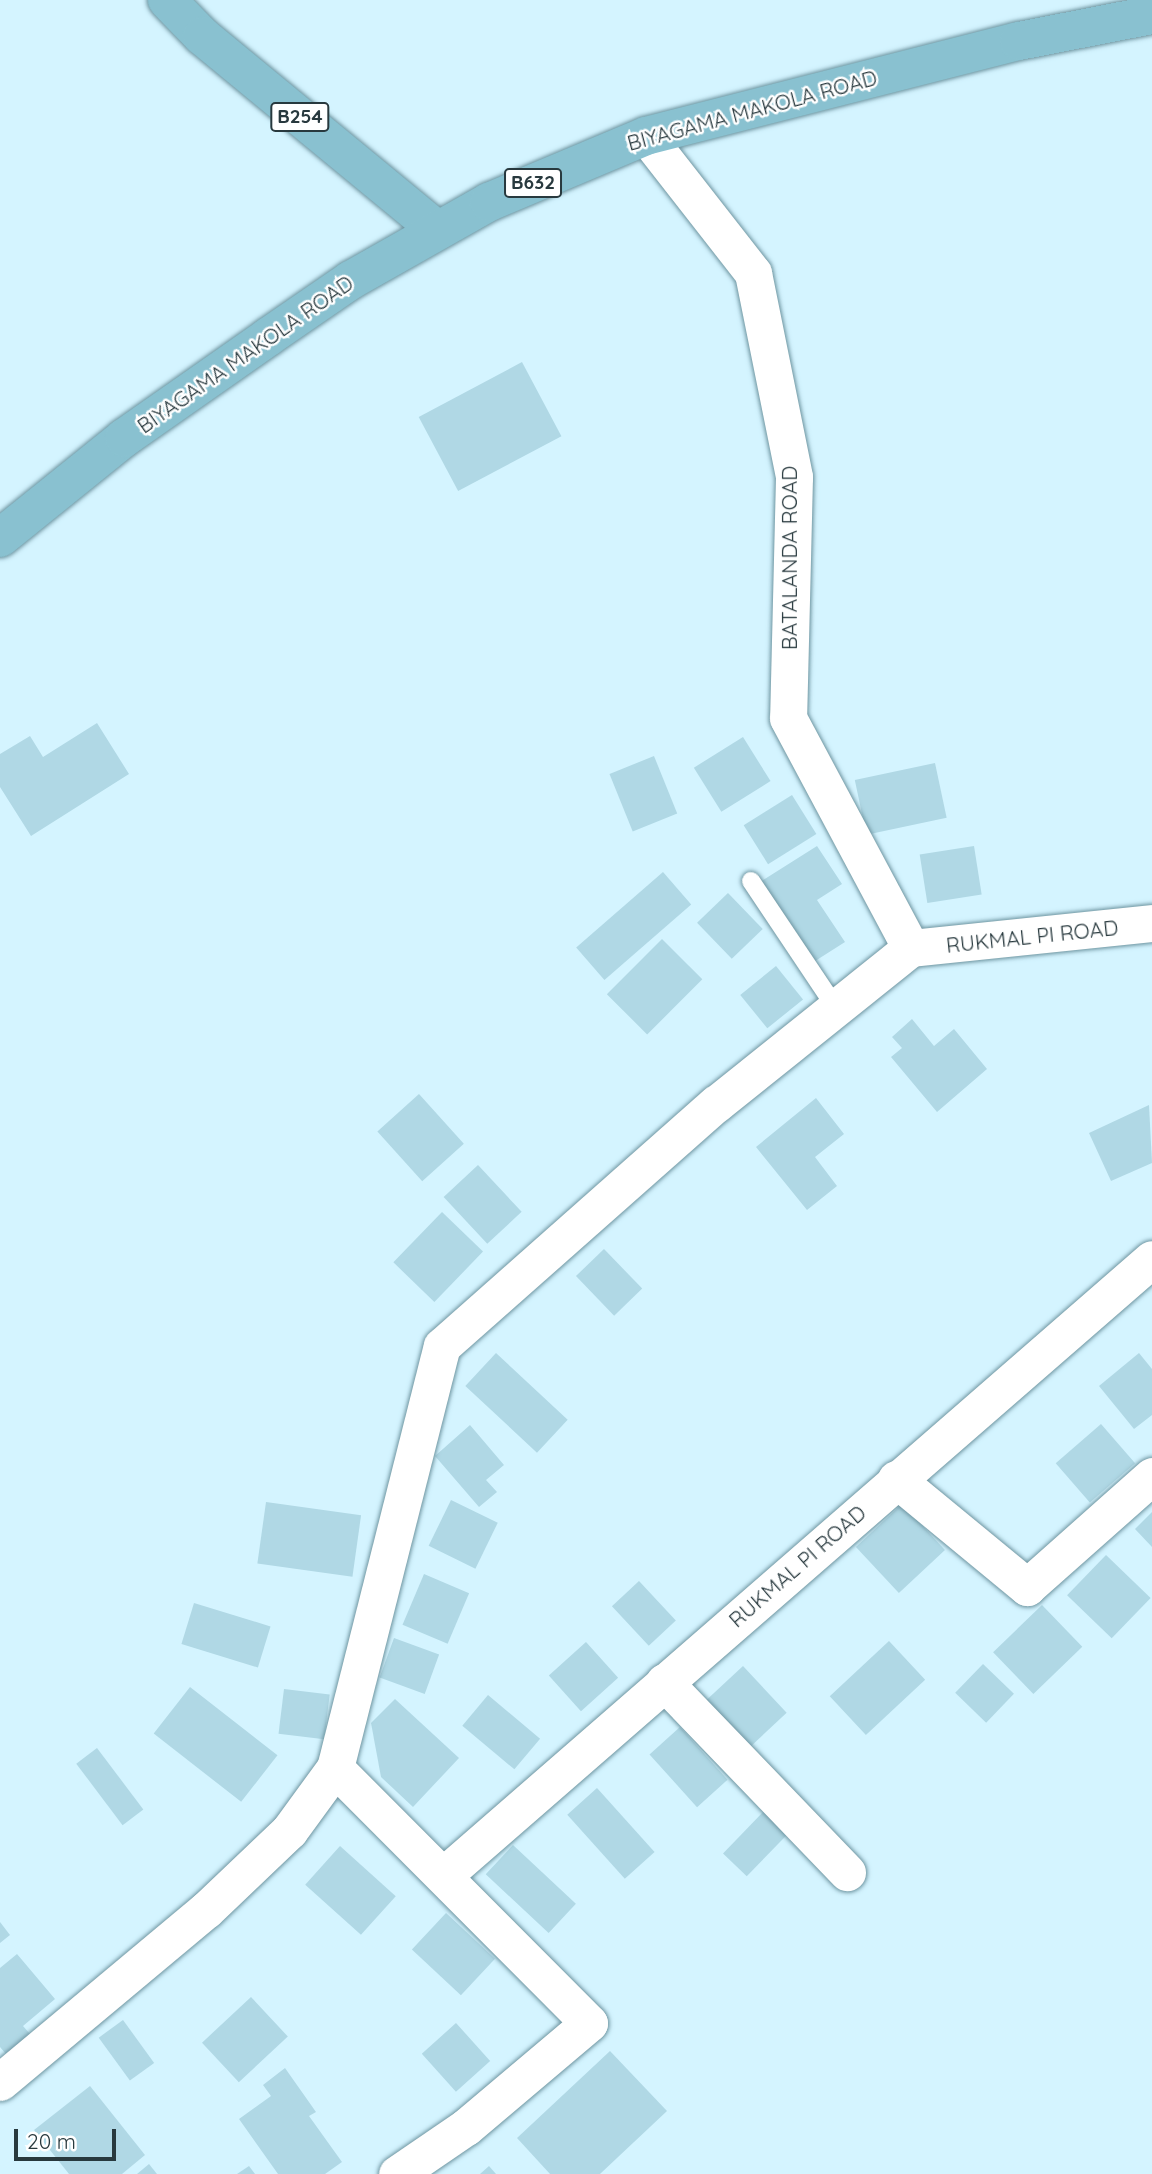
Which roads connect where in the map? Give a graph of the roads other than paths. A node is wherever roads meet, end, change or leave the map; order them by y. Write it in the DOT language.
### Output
graph roads {
  1 [pos="167,0"];
  2 [pos="1152,15"];
  3 [pos="646,136"];
  4 [pos="437,230"];
  5 [pos="0,538"];
  6 [pos="751,881"];
  7 [pos="1152,923"];
  8 [pos="912,948"];
  9 [pos="836,1007"];
  10 [pos="1152,1259"];
  11 [pos="1152,1476"];
  12 [pos="896,1479"];
  13 [pos="664,1682"];
  14 [pos="335,1768"];
  15 [pos="847,1872"];
  16 [pos="444,1875"];
  17 [pos="0,2082"];
  18 [pos="397,2174"];
  1 -- 4 [label="main road, B254"];
  2 -- 3 [label="main road, BIYAGAMA MAKOLA ROAD / B632"];
  3 -- 4 [label="main road, BIYAGAMA MAKOLA ROAD / B632"];
  3 -- 8 [label="street, BATALANDA ROAD"];
  4 -- 5 [label="main road, BIYAGAMA MAKOLA ROAD / B632"];
  6 -- 9 [label="lane"];
  7 -- 8 [label="street, RUKMAL PI ROAD"];
  8 -- 9 [label="street"];
  9 -- 14 [label="street"];
  10 -- 12 [label="street, RUKMAL PI ROAD"];
  11 -- 12 [label="street"];
  12 -- 13 [label="street, RUKMAL PI ROAD"];
  13 -- 15 [label="street"];
  13 -- 16 [label="street, RUKMAL PI ROAD"];
  14 -- 16 [label="street"];
  14 -- 17 [label="street"];
  16 -- 18 [label="street"];
}
